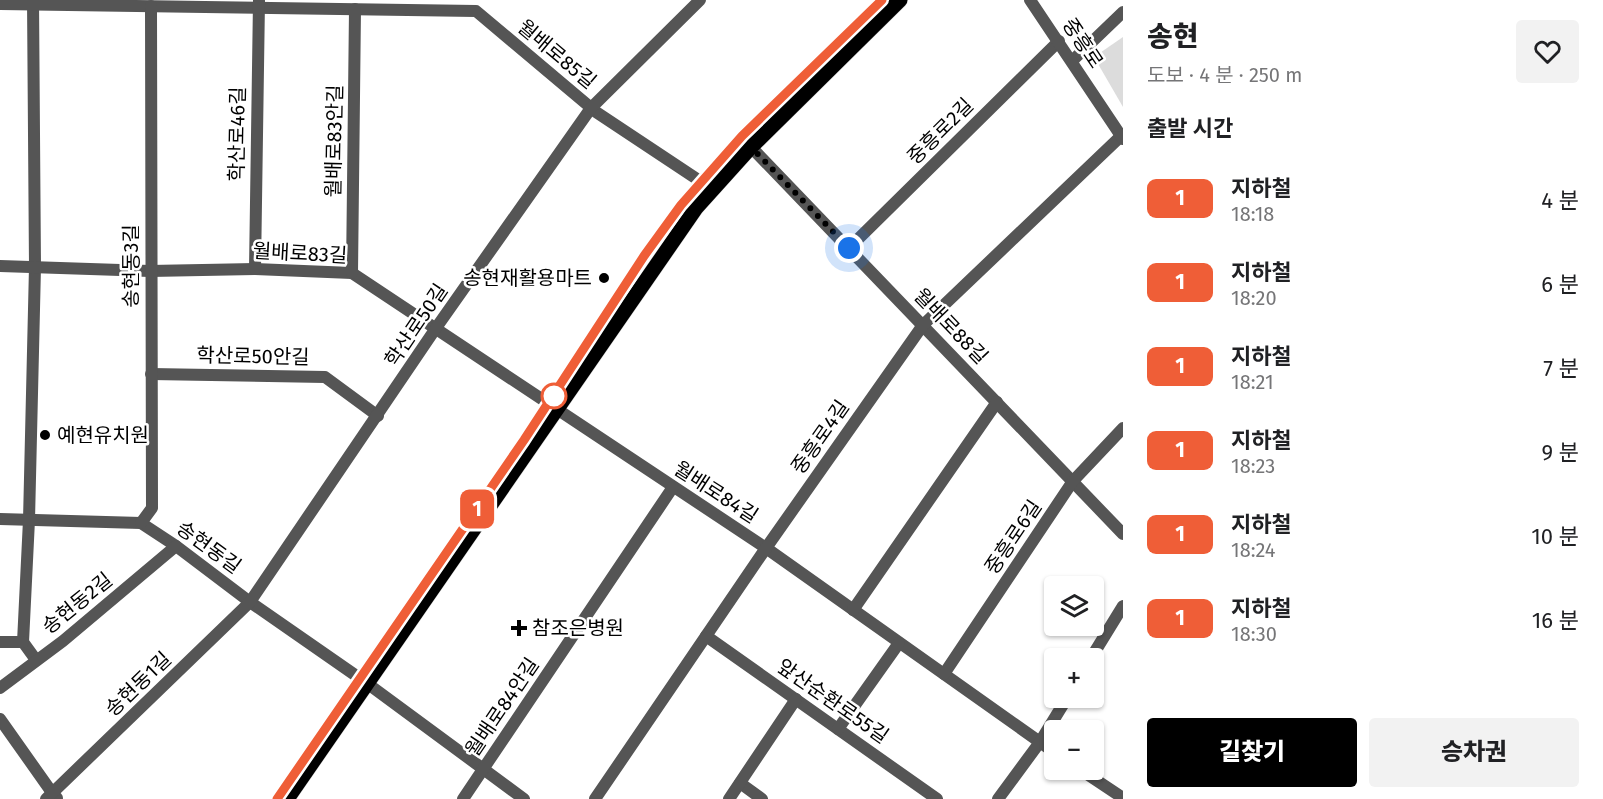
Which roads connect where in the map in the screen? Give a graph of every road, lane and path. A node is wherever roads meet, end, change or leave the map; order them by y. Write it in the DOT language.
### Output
graph roads {
  1 [pos="700,0"];
  2 [pos="900,0"];
  3 [pos="1030,0"];
  4 [pos="32,2"];
  5 [pos="0,4"];
  6 [pos="259,4"];
  7 [pos="151,6"];
  8 [pos="355,9"];
  9 [pos="1123,12"];
  10 [pos="1059,41"];
  11 [pos="1072,61"];
  12 [pos="591,108"];
  13 [pos="1122,138"];
  14 [pos="751,147"];
  15 [pos="712,189"];
  16 [pos="849,248"];
  17 [pos="0,266"];
  18 [pos="34,267"];
  19 [pos="255,269"];
  20 [pos="150,271"];
  21 [pos="352,273"];
  22 [pos="923,325"];
  23 [pos="436,328"];
  24 [pos="151,374"];
  25 [pos="997,402"];
  26 [pos="556,411"];
  27 [pos="378,416"];
  28 [pos="1123,428"];
  29 [pos="1073,482"];
  30 [pos="673,487"];
  31 [pos="0,519"];
  32 [pos="29,520"];
  33 [pos="141,523"];
  34 [pos="1123,534"];
  35 [pos="176,546"];
  36 [pos="766,548"];
  37 [pos="250,602"];
  38 [pos="1123,606"];
  39 [pos="853,610"];
  40 [pos="706,636"];
  41 [pos="0,642"];
  42 [pos="23,642"];
  43 [pos="899,643"];
  44 [pos="1097,648"];
  45 [pos="36,660"];
  46 [pos="944,674"];
  47 [pos="368,684"];
  48 [pos="0,688"];
  49 [pos="796,699"];
  50 [pos="1061,708"];
  51 [pos="0,719"];
  52 [pos="838,729"];
  53 [pos="1040,742"];
  54 [pos="1044,745"];
  55 [pos="483,770"];
  56 [pos="1097,780"];
  57 [pos="740,783"];
  58 [pos="1122,795"];
  59 [pos="52,798"];
  60 [pos="287,799"];
  61 [pos="463,799"];
  62 [pos="524,799"];
  63 [pos="595,799"];
  64 [pos="729,799"];
  65 [pos="762,799"];
  66 [pos="937,799"];
  67 [pos="998,799"];
  1 -- 12 [label="street, 학산로50길"];
  2 -- 14 [label="main road"];
  3 -- 10 [label="street, 중흥로"];
  4 -- 5 [label="street, 월배로85길"];
  4 -- 7 [label="street, 월배로85길"];
  4 -- 18 [label="street"];
  6 -- 7 [label="street, 월배로85길"];
  6 -- 8 [label="street, 월배로85길"];
  6 -- 19 [label="street, 학산로46길"];
  7 -- 20 [label="street, 송현동3길"];
  8 -- 12 [label="street, 월배로85길"];
  8 -- 21 [label="street, 월배로83안길"];
  9 -- 11 [label="street"];
  10 -- 11 [label="street, 중흥로"];
  10 -- 16 [label="street, 중흥로2길"];
  11 -- 13 [label="street, 중흥로"];
  12 -- 15 [label="street, 월배로85길"];
  12 -- 23 [label="street, 학산로50길"];
  13 -- 22 [label="street, 중흥로4길"];
  14 -- 15 [label="main road"];
  14 -- 16 [label="street, 월배로88길"];
  15 -- 26 [label="main road"];
  16 -- 22 [label="street, 월배로88길"];
  17 -- 18 [label="street, 월배로83길"];
  18 -- 20 [label="street, 월배로83길"];
  18 -- 32 [label="street"];
  19 -- 20 [label="street, 월배로83길"];
  19 -- 21 [label="street, 월배로83길"];
  20 -- 24 [label="street, 송현동3길"];
  21 -- 23 [label="street, 월배로83길"];
  22 -- 25 [label="street, 월배로88길"];
  22 -- 36 [label="street, 중흥로4길"];
  23 -- 26 [label="street, 월배로83길"];
  23 -- 27 [label="street, 학산로50길"];
  24 -- 27 [label="street, 학산로50안길"];
  24 -- 33 [label="street, 송현동3길"];
  25 -- 29 [label="street, 월배로88길"];
  25 -- 39 [label="street"];
  26 -- 30 [label="street, 월배로84길"];
  26 -- 47 [label="main road"];
  27 -- 37 [label="street, 학산로50길"];
  28 -- 29 [label="street, 중흥로6길"];
  29 -- 34 [label="street, 월배로88길"];
  29 -- 46 [label="street, 중흥로6길"];
  30 -- 36 [label="street, 월배로84길"];
  30 -- 55 [label="street, 월배로84안길"];
  31 -- 32 [label="street"];
  32 -- 33 [label="street"];
  32 -- 42 [label="street"];
  33 -- 35 [label="street, 송현동길"];
  35 -- 37 [label="street, 송현동길"];
  35 -- 45 [label="street, 송현동2길"];
  36 -- 39 [label="street, 월배로84길"];
  36 -- 40 [label="street, 중흥로4길"];
  37 -- 47 [label="street, 송현동길"];
  37 -- 59 [label="street, 송현동1길"];
  38 -- 44 [label="street"];
  39 -- 43 [label="street, 월배로84길"];
  40 -- 49 [label="street, 앞산순환로55길"];
  40 -- 63 [label="street, 중흥로4길"];
  41 -- 42 [label="street"];
  42 -- 45 [label="street"];
  43 -- 46 [label="street, 월배로84길"];
  43 -- 52 [label="street"];
  45 -- 48 [label="street, 송현동2길"];
  46 -- 53 [label="street, 월배로84길"];
  47 -- 55 [label="street, 송현동길"];
  47 -- 60 [label="main road"];
  49 -- 52 [label="street, 앞산순환로55길"];
  49 -- 57 [label="street"];
  50 -- 53 [label="street"];
  51 -- 59 [label="street, 송현동1길"];
  52 -- 66 [label="street, 앞산순환로55길"];
  53 -- 54 [label="street, 월배로84길"];
  53 -- 67 [label="street"];
  55 -- 61 [label="street, 월배로84안길"];
  55 -- 62 [label="street, 송현동길"];
  56 -- 58 [label="street"];
  57 -- 64 [label="street"];
  57 -- 65 [label="street"];
}
